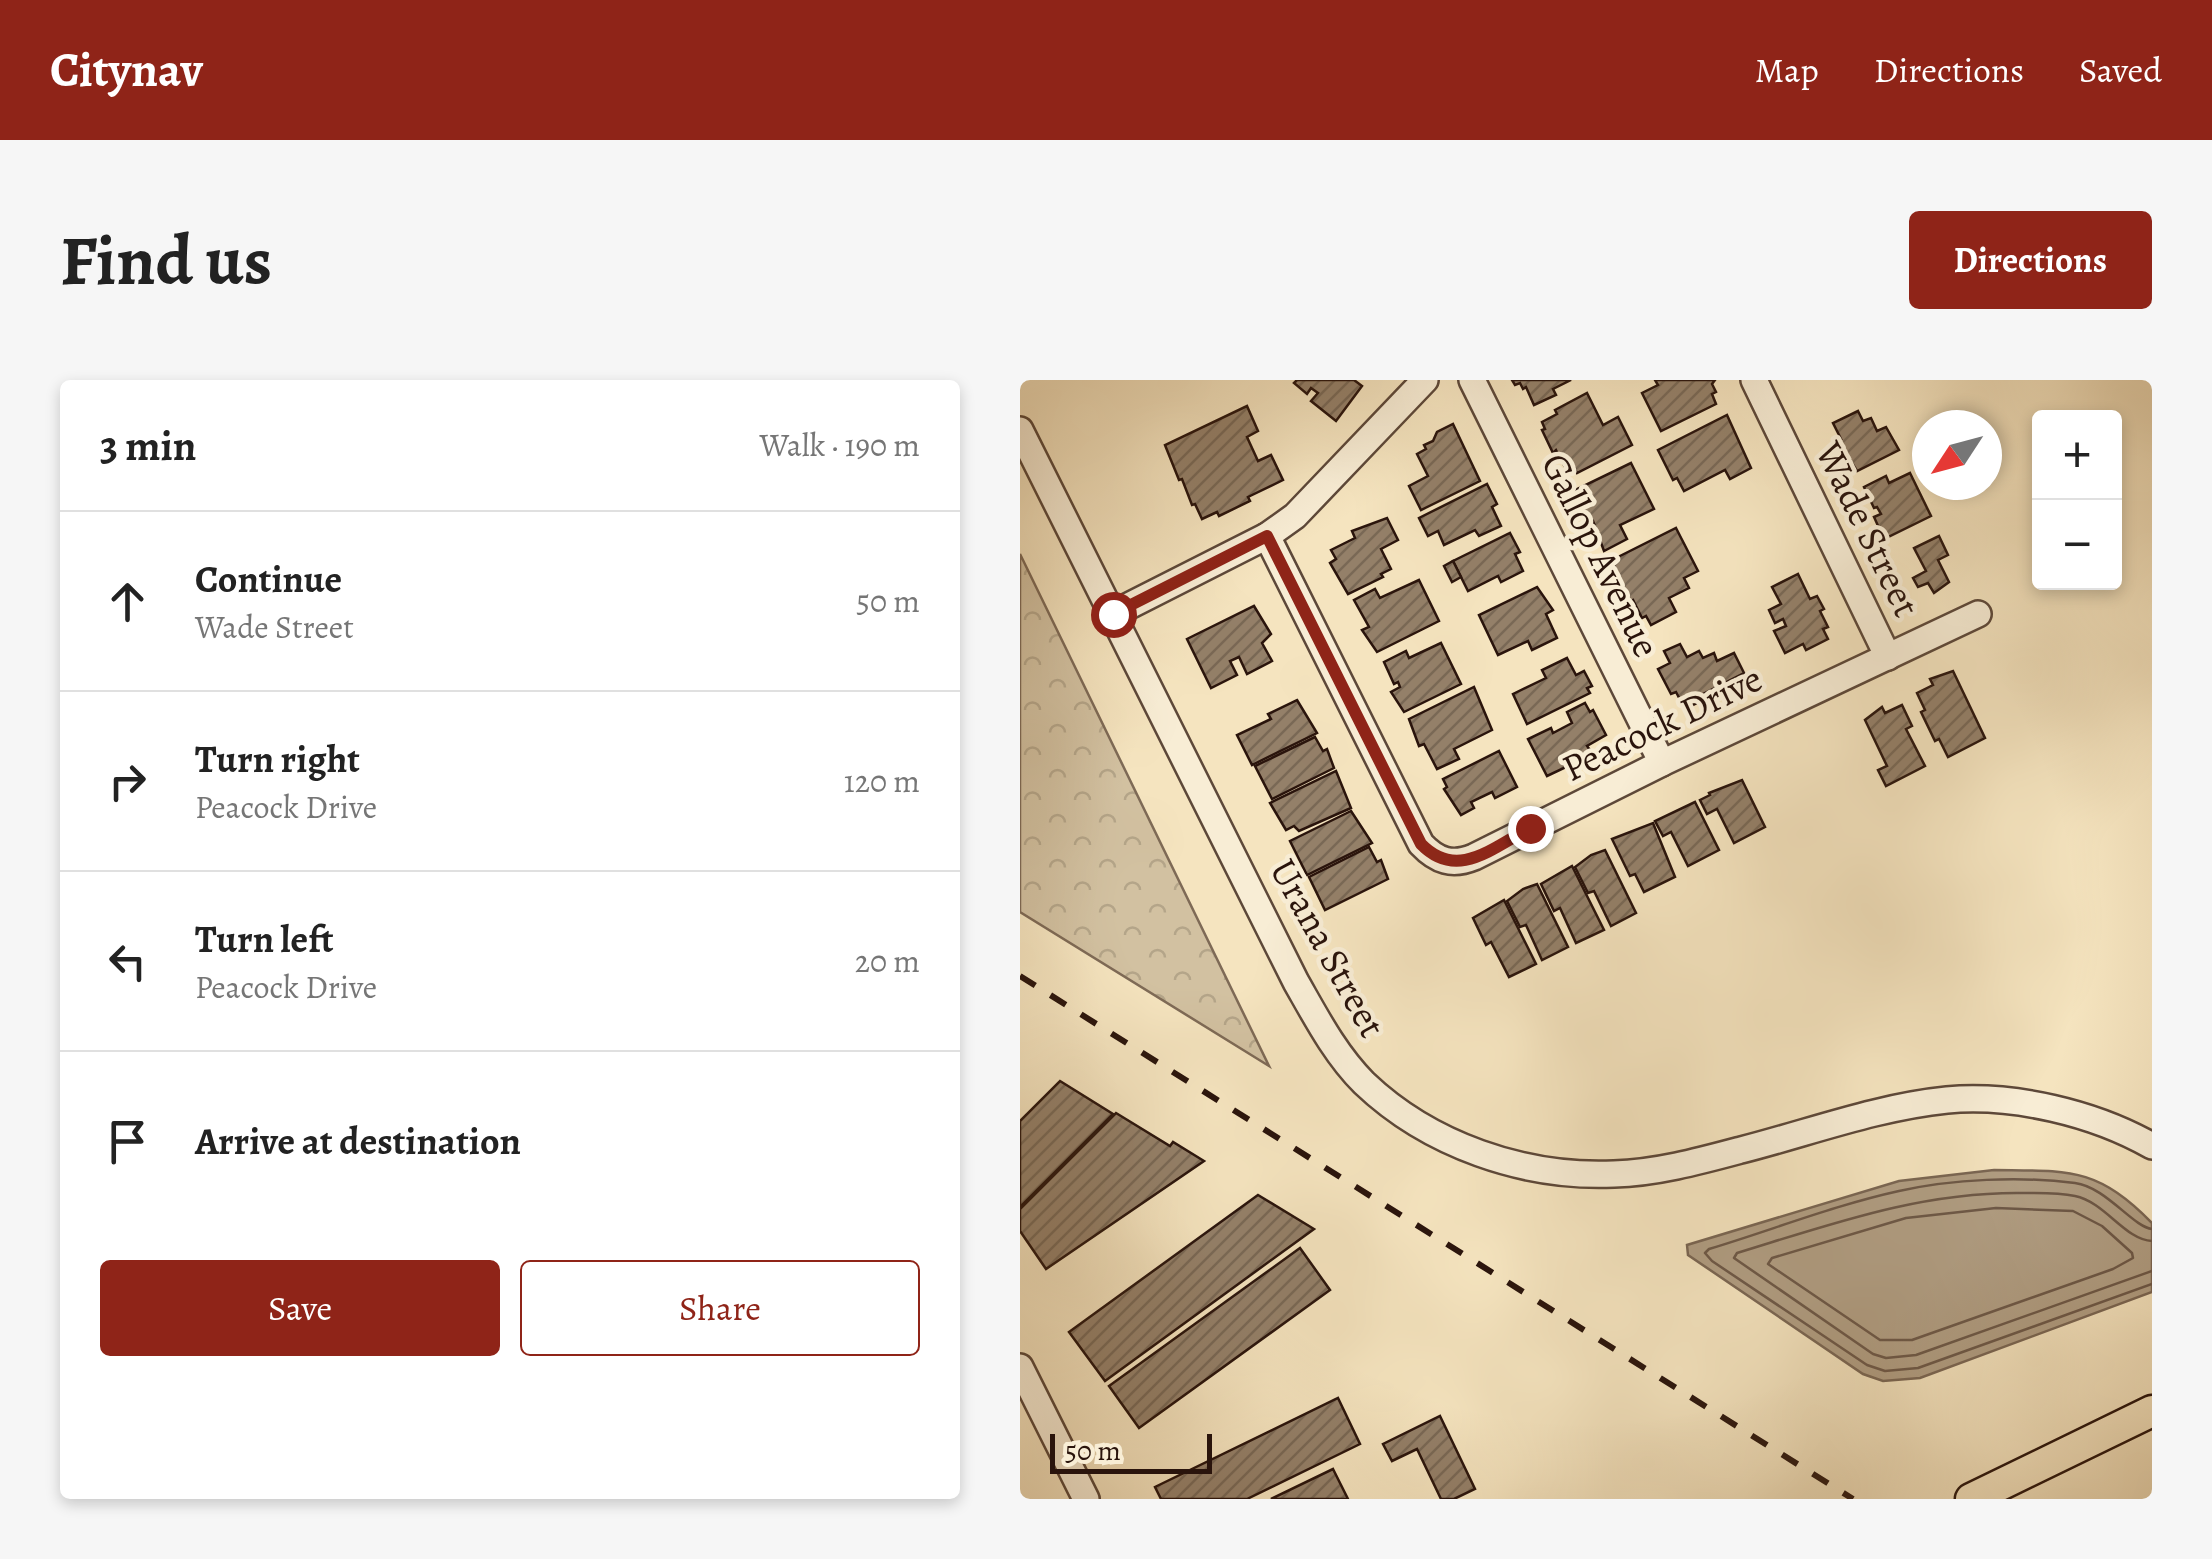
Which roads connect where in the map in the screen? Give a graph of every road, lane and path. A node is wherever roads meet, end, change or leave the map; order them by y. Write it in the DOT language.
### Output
graph roads {
  1 [pos="1425,380"];
  2 [pos="1472,380"];
  3 [pos="1754,380"];
  4 [pos="1020,430"];
  5 [pos="1267,536"];
  6 [pos="1113,614"];
  7 [pos="1978,614"];
  8 [pos="1888,656"];
  9 [pos="1662,763"];
  10 [pos="2152,1146"];
  11 [pos="1020,1366"];
  12 [pos="2152,1411"];
  13 [pos="1086,1499"];
  14 [pos="1971,1499"];
  1 -- 5 [label="street"];
  2 -- 9 [label="street, Gallop Avenue"];
  3 -- 8 [label="street, Wade Street"];
  4 -- 6 [label="street, Urana Street"];
  5 -- 6 [label="street"];
  5 -- 9 [label="street, Peacock Drive"];
  6 -- 10 [label="street, Urana Street"];
  7 -- 8 [label="street, Peacock Drive"];
  8 -- 9 [label="street, Peacock Drive"];
  11 -- 13 [label="street"];
  12 -- 14 [label="main road"];
}
